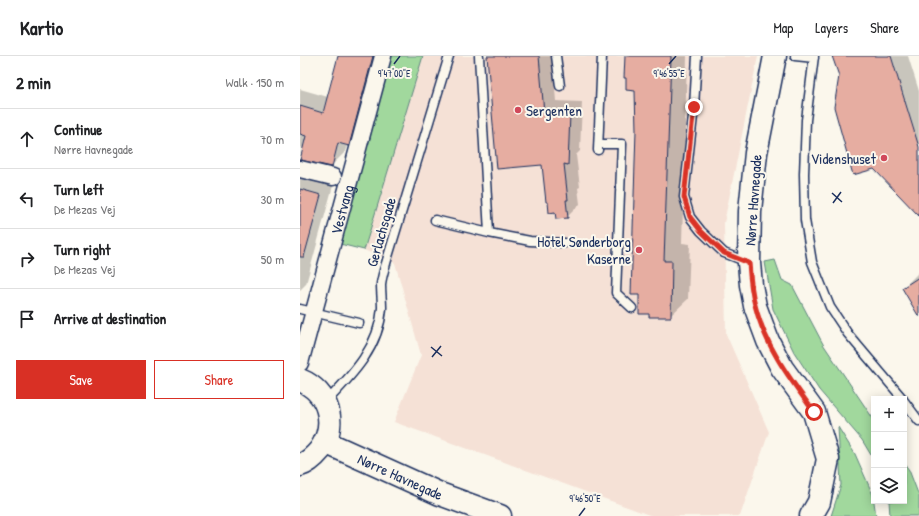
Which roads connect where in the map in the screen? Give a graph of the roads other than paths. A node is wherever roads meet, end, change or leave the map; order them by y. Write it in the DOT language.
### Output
graph roads {
  1 [pos="383,56"];
  2 [pos="449,56"];
  3 [pos="479,56"];
  4 [pos="556,56"];
  5 [pos="602,56"];
  6 [pos="696,56"];
  7 [pos="775,56"];
  8 [pos="795,56"];
  9 [pos="814,57"];
  10 [pos="560,86"];
  11 [pos="300,169"];
  12 [pos="333,177"];
  13 [pos="435,220"];
  14 [pos="489,233"];
  15 [pos="565,243"];
  16 [pos="749,263"];
  17 [pos="632,308"];
  18 [pos="307,310"];
  19 [pos="359,323"];
  20 [pos="300,363"];
  21 [pos="300,380"];
  22 [pos="900,396"];
  23 [pos="325,403"];
  24 [pos="907,405"];
  25 [pos="919,421"];
  26 [pos="325,442"];
  27 [pos="300,465"];
  28 [pos="500,516"];
  29 [pos="811,516"];
  1 -- 18 [label="street, Vestvang"];
  2 -- 23 [label="lane, Gerlachsgade"];
  3 -- 14 [label="lane"];
  4 -- 10 [label="lane"];
  5 -- 17 [label="lane"];
  6 -- 16 [label="lane"];
  7 -- 16 [label="street, Nørre Havnegade"];
  8 -- 9 [label="lane"];
  9 -- 22 [label="lane"];
  11 -- 12 [label="street"];
  13 -- 14 [label="lane"];
  14 -- 15 [label="lane"];
  16 -- 29 [label="street, Nørre Havnegade"];
  18 -- 19 [label="lane"];
  18 -- 20 [label="street, Vestvang"];
  21 -- 23 [label="street"];
  23 -- 26 [label="street"];
  24 -- 25 [label="lane"];
  26 -- 27 [label="street"];
  26 -- 28 [label="street, Nørre Havnegade"];
}
